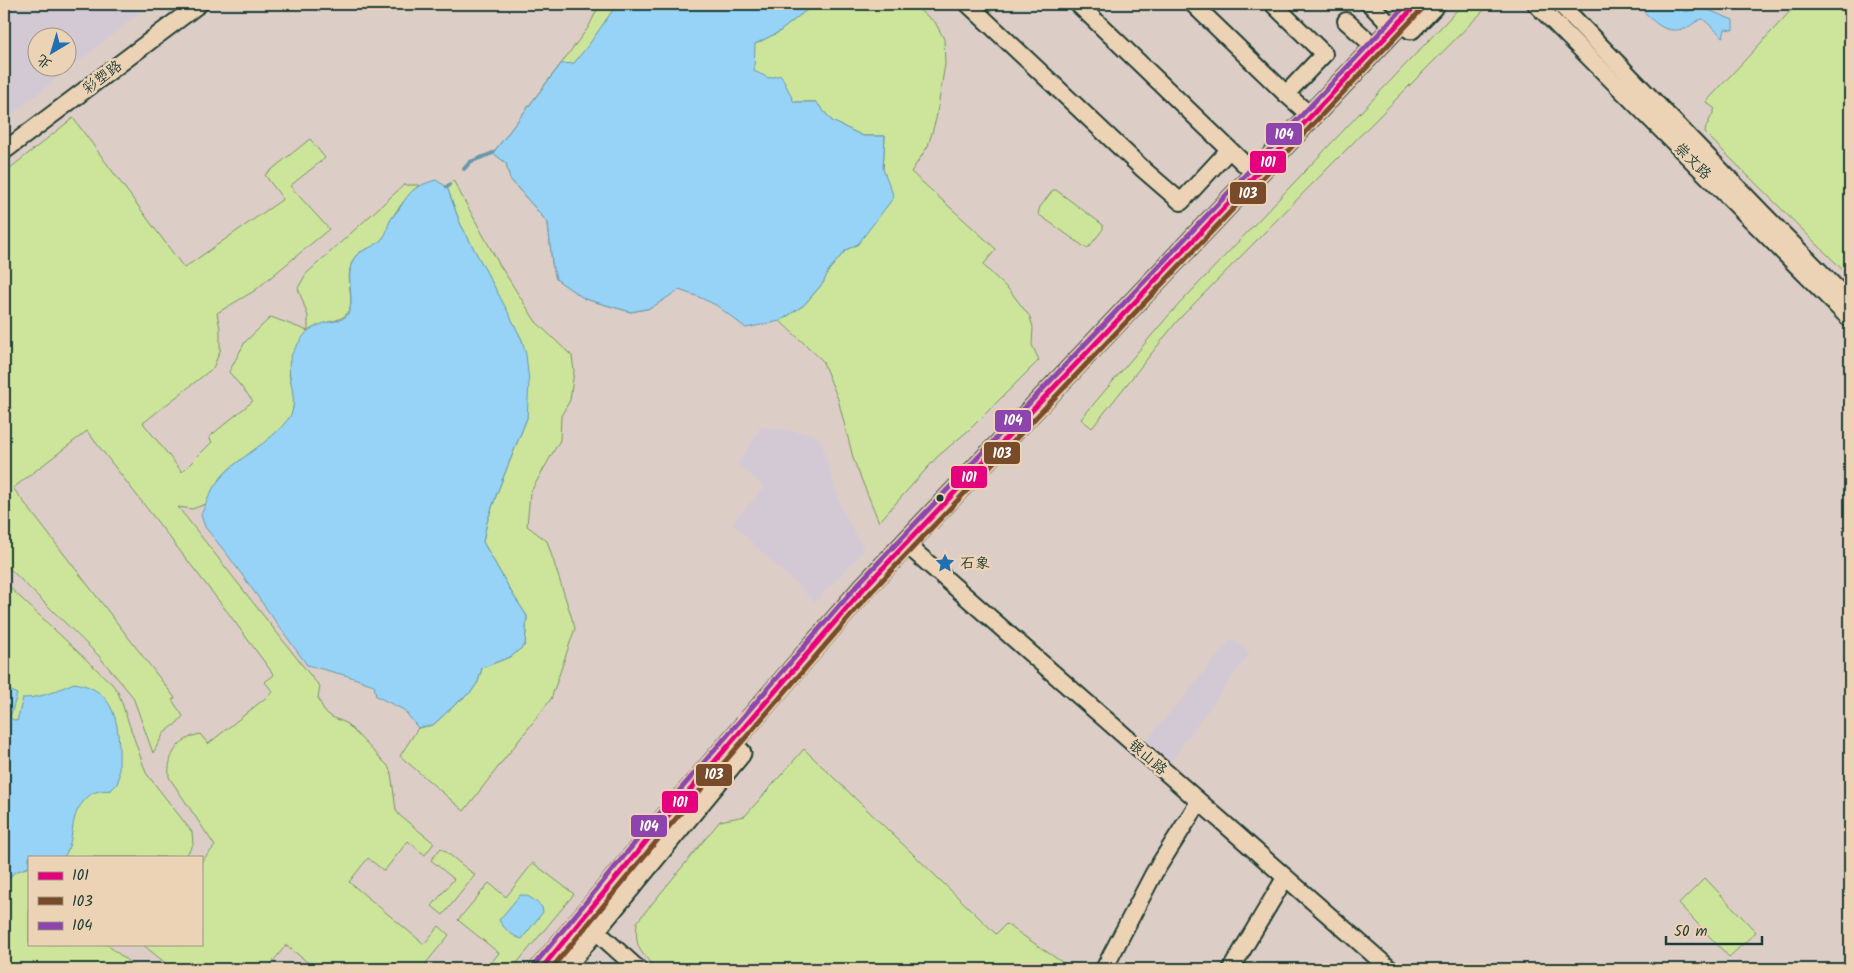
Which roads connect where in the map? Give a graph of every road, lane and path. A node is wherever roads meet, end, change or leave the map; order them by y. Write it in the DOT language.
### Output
graph roads {
  1 [pos="199,4"];
  2 [pos="968,4"];
  3 [pos="1078,4"];
  4 [pos="1193,4"];
  5 [pos="1273,4"];
  6 [pos="1370,4"];
  7 [pos="1417,4"];
  8 [pos="1434,4"];
  9 [pos="1536,4"];
  10 [pos="1560,4"];
  11 [pos="1346,21"];
  12 [pos="1394,28"];
  13 [pos="1376,48"];
  14 [pos="1286,94"];
  15 [pos="1311,116"];
  16 [pos="1229,150"];
  17 [pos="4,151"];
  18 [pos="1256,175"];
  19 [pos="1850,302"];
  20 [pos="1850,319"];
  21 [pos="911,549"];
  22 [pos="1199,802"];
  23 [pos="1286,878"];
  24 [pos="589,924"];
  25 [pos="541,969"];
  26 [pos="562,969"];
  27 [pos="638,969"];
  28 [pos="1104,969"];
  29 [pos="1231,969"];
  30 [pos="1390,969"];
  1 -- 17 [label="street, 彩塑路"];
  2 -- 16 [label="street"];
  3 -- 16 [label="street"];
  4 -- 14 [label="street"];
  5 -- 14 [label="street"];
  6 -- 12 [label="street"];
  7 -- 12 [label="main road"];
  8 -- 21 [label="main road"];
  9 -- 20 [label="street, 崇文路"];
  10 -- 19 [label="street, 崇文路"];
  11 -- 13 [label="street"];
  12 -- 13 [label="main road"];
  13 -- 15 [label="main road"];
  14 -- 15 [label="street"];
  15 -- 18 [label="main road"];
  16 -- 18 [label="street"];
  18 -- 21 [label="main road"];
  21 -- 22 [label="street, 银山路"];
  21 -- 24 [label="main road"];
  22 -- 23 [label="street, 银山路"];
  22 -- 28 [label="street"];
  23 -- 29 [label="street"];
  23 -- 30 [label="street, 银山路"];
  24 -- 25 [label="main road"];
  24 -- 26 [label="main road"];
  24 -- 27 [label="street"];
}
